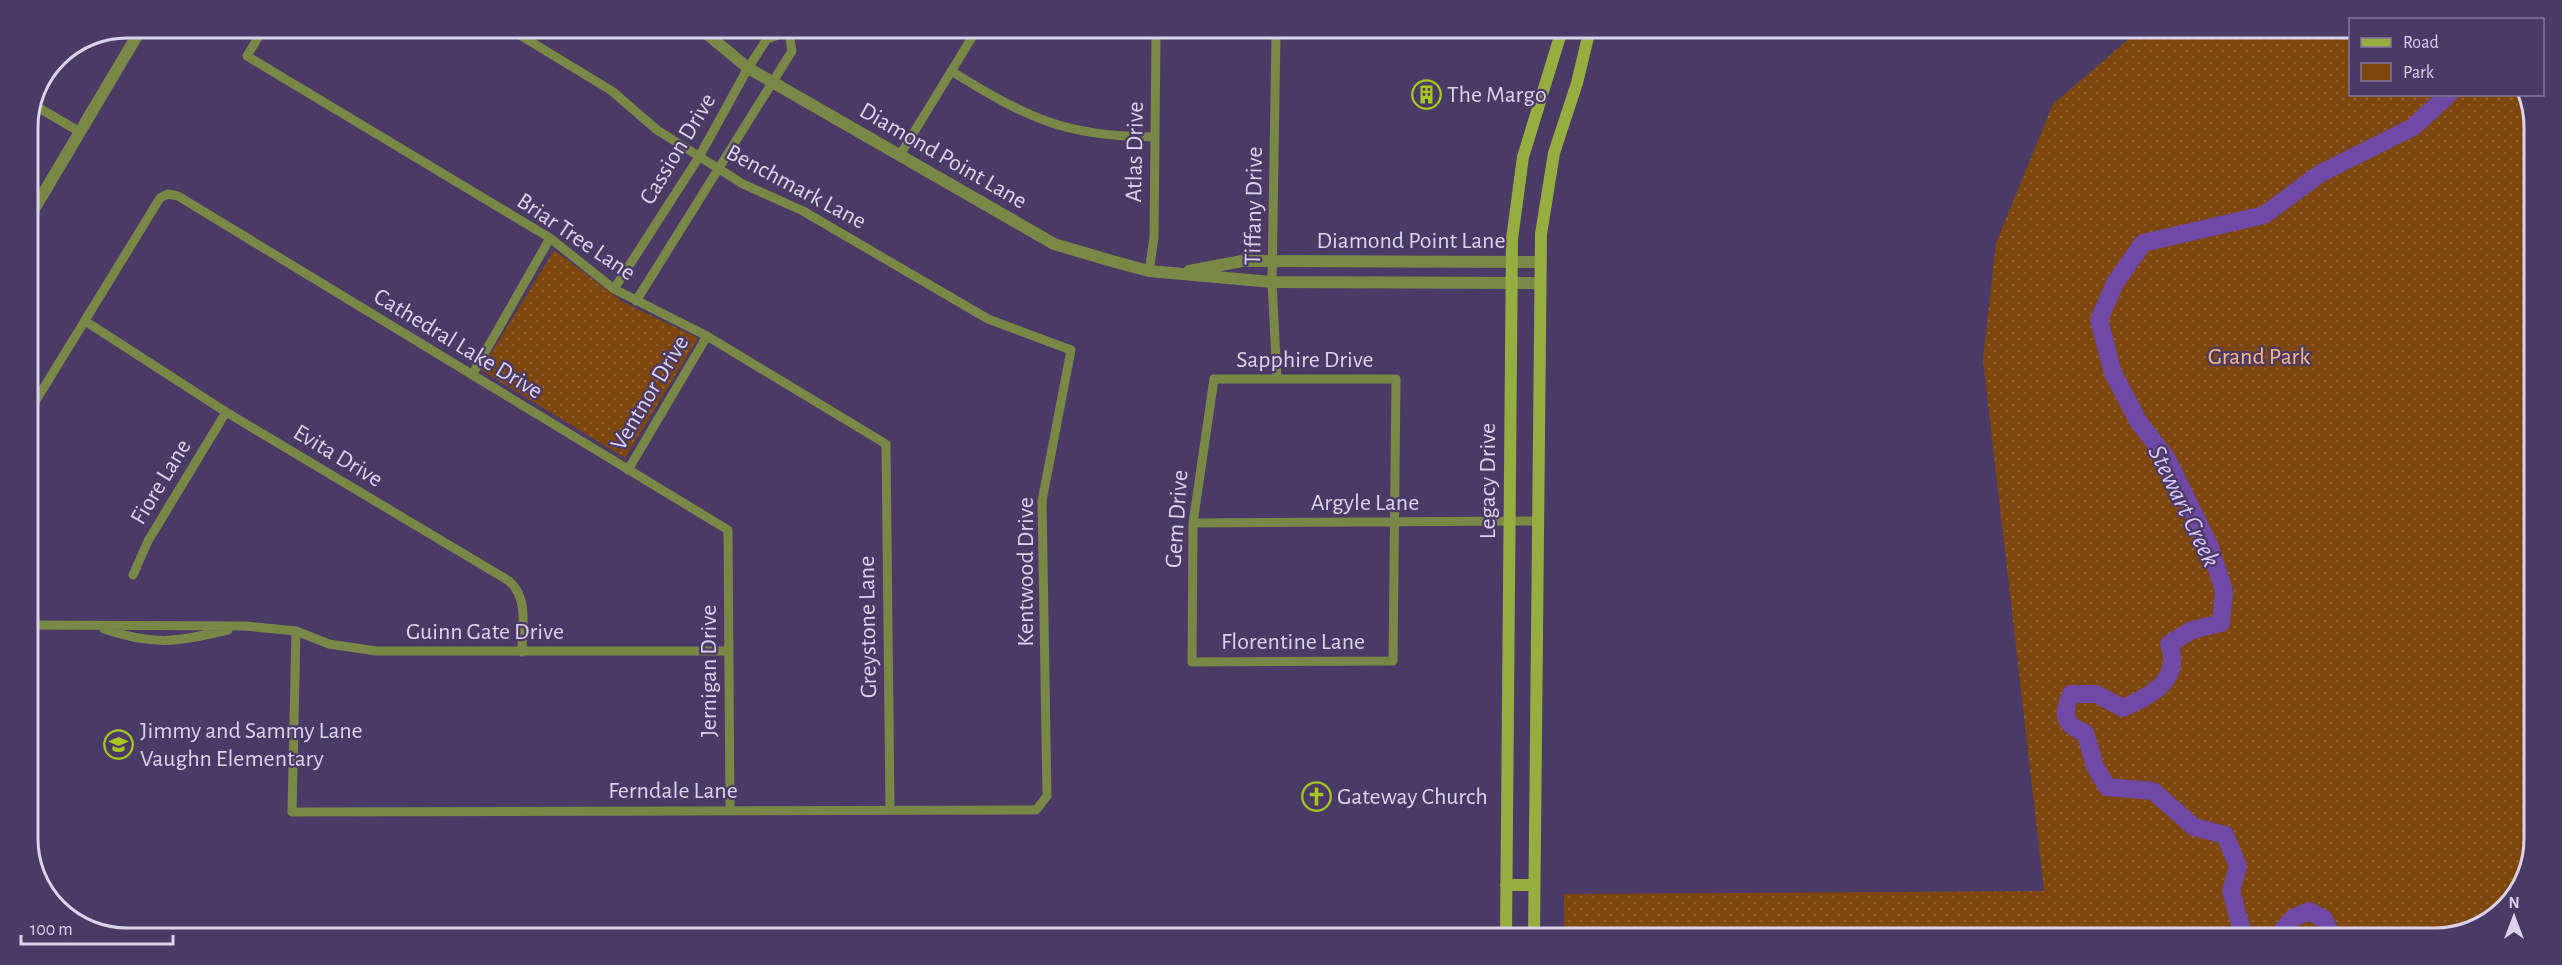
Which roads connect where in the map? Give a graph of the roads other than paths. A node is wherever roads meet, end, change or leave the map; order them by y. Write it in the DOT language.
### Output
graph roads {
  1 [pos="136,38"];
  2 [pos="258,38"];
  3 [pos="524,38"];
  4 [pos="712,38"];
  5 [pos="770,38"];
  6 [pos="790,38"];
  7 [pos="972,38"];
  8 [pos="1156,38"];
  9 [pos="1276,38"];
  10 [pos="1559,38"];
  11 [pos="1588,38"];
  12 [pos="748,68"];
  13 [pos="951,71"];
  14 [pos="771,82"];
  15 [pos="39,108"];
  16 [pos="80,132"];
  17 [pos="1155,137"];
  18 [pos="900,155"];
  19 [pos="699,157"];
  20 [pos="718,167"];
  21 [pos="38,203"];
  22 [pos="550,238"];
  23 [pos="1272,261"];
  24 [pos="1511,262"];
  25 [pos="1540,262"];
  26 [pos="1149,271"];
  27 [pos="1176,274"];
  28 [pos="1272,282"];
  29 [pos="1511,282"];
  30 [pos="1539,283"];
  31 [pos="614,290"];
  32 [pos="636,301"];
  33 [pos="85,321"];
  34 [pos="706,336"];
  35 [pos="1071,350"];
  36 [pos="472,375"];
  37 [pos="1214,379"];
  38 [pos="1277,379"];
  39 [pos="38,398"];
  40 [pos="226,412"];
  41 [pos="886,444"];
  42 [pos="628,470"];
  43 [pos="1509,521"];
  44 [pos="1538,521"];
  45 [pos="1394,522"];
  46 [pos="1192,523"];
  47 [pos="728,530"];
  48 [pos="134,575"];
  49 [pos="38,625"];
  50 [pos="244,626"];
  51 [pos="96,627"];
  52 [pos="296,631"];
  53 [pos="728,651"];
  54 [pos="522,652"];
  55 [pos="1192,662"];
  56 [pos="1047,796"];
  57 [pos="890,810"];
  58 [pos="730,811"];
  59 [pos="1506,885"];
  60 [pos="1534,885"];
  61 [pos="1506,928"];
  62 [pos="1534,928"];
  1 -- 16 [label="street"];
  2 -- 22 [label="street, Briar Tree Lane"];
  3 -- 19 [label="street, Benchmark Lane"];
  4 -- 12 [label="street, Diamond Point Lane"];
  5 -- 12 [label="street, Cassion Drive"];
  6 -- 14 [label="street, Cassion Drive"];
  7 -- 13 [label="street"];
  8 -- 17 [label="street, Atlas Drive"];
  9 -- 23 [label="street, Tiffany Drive"];
  10 -- 24 [label="main road, Legacy Drive"];
  11 -- 25 [label="main road, Legacy Drive"];
  12 -- 14 [label="street, Diamond Point Lane"];
  12 -- 19 [label="street, Cassion Drive"];
  13 -- 17 [label="street"];
  13 -- 18 [label="street"];
  14 -- 18 [label="street, Diamond Point Lane"];
  14 -- 20 [label="street, Cassion Drive"];
  15 -- 16 [label="street"];
  16 -- 21 [label="street"];
  17 -- 26 [label="street, Atlas Drive"];
  18 -- 26 [label="street, Diamond Point Lane"];
  19 -- 20 [label="street, Benchmark Lane"];
  19 -- 31 [label="street, Cassion Drive"];
  20 -- 32 [label="street, Cassion Drive"];
  20 -- 35 [label="street, Benchmark Lane"];
  22 -- 31 [label="street, Briar Tree Lane"];
  22 -- 36 [label="street"];
  23 -- 24 [label="street, Diamond Point Lane"];
  23 -- 27 [label="street, Diamond Point Lane"];
  23 -- 28 [label="street, Tiffany Drive"];
  24 -- 25 [label="street, Diamond Point Lane"];
  24 -- 29 [label="main road, Legacy Drive"];
  25 -- 30 [label="main road, Legacy Drive"];
  26 -- 27 [label="street, Diamond Point Lane"];
  27 -- 28 [label="street, Diamond Point Lane"];
  28 -- 29 [label="street, Diamond Point Lane"];
  28 -- 38 [label="street, Tiffany Drive"];
  29 -- 30 [label="street, Diamond Point Lane"];
  29 -- 43 [label="main road, Legacy Drive"];
  30 -- 44 [label="main road, Legacy Drive"];
  31 -- 32 [label="street, Briar Tree Lane"];
  32 -- 34 [label="street, Briar Tree Lane"];
  33 -- 36 [label="street, Cathedral Lake Drive"];
  33 -- 39 [label="street"];
  33 -- 40 [label="street, Evita Drive"];
  34 -- 41 [label="street, Briar Tree Lane"];
  34 -- 42 [label="street, Ventnor Drive"];
  35 -- 56 [label="street, Kentwood Drive"];
  36 -- 42 [label="street, Cathedral Lake Drive"];
  37 -- 38 [label="street, Sapphire Drive"];
  37 -- 46 [label="street, Gem Drive"];
  38 -- 45 [label="street, Sapphire Drive"];
  40 -- 48 [label="street, Fiore Lane"];
  40 -- 54 [label="street, Evita Drive"];
  41 -- 57 [label="street, Greystone Lane"];
  42 -- 47 [label="street, Cathedral Lake Drive"];
  43 -- 44 [label="street, Argyle Lane"];
  43 -- 45 [label="street, Argyle Lane"];
  43 -- 59 [label="main road, Legacy Drive"];
  44 -- 60 [label="main road, Legacy Drive"];
  45 -- 46 [label="street, Argyle Lane"];
  45 -- 55 [label="street, Florentine Lane"];
  46 -- 55 [label="street, Gem Drive"];
  47 -- 53 [label="street, Jernigan Drive"];
  49 -- 51 [label="street, Guinn Gate Drive"];
  50 -- 51 [label="street, Guinn Gate Drive"];
  50 -- 51 [label="street, Guinn Gate Drive"];
  50 -- 52 [label="street, Guinn Gate Drive"];
  52 -- 54 [label="street, Guinn Gate Drive"];
  52 -- 58 [label="street, Ferndale Lane"];
  53 -- 54 [label="street, Guinn Gate Drive"];
  53 -- 58 [label="street, Jernigan Drive"];
  56 -- 57 [label="street, Ferndale Lane"];
  57 -- 58 [label="street, Ferndale Lane"];
  59 -- 60 [label="main road"];
  59 -- 61 [label="main road, Legacy Drive"];
  60 -- 62 [label="main road, Legacy Drive"];
}
